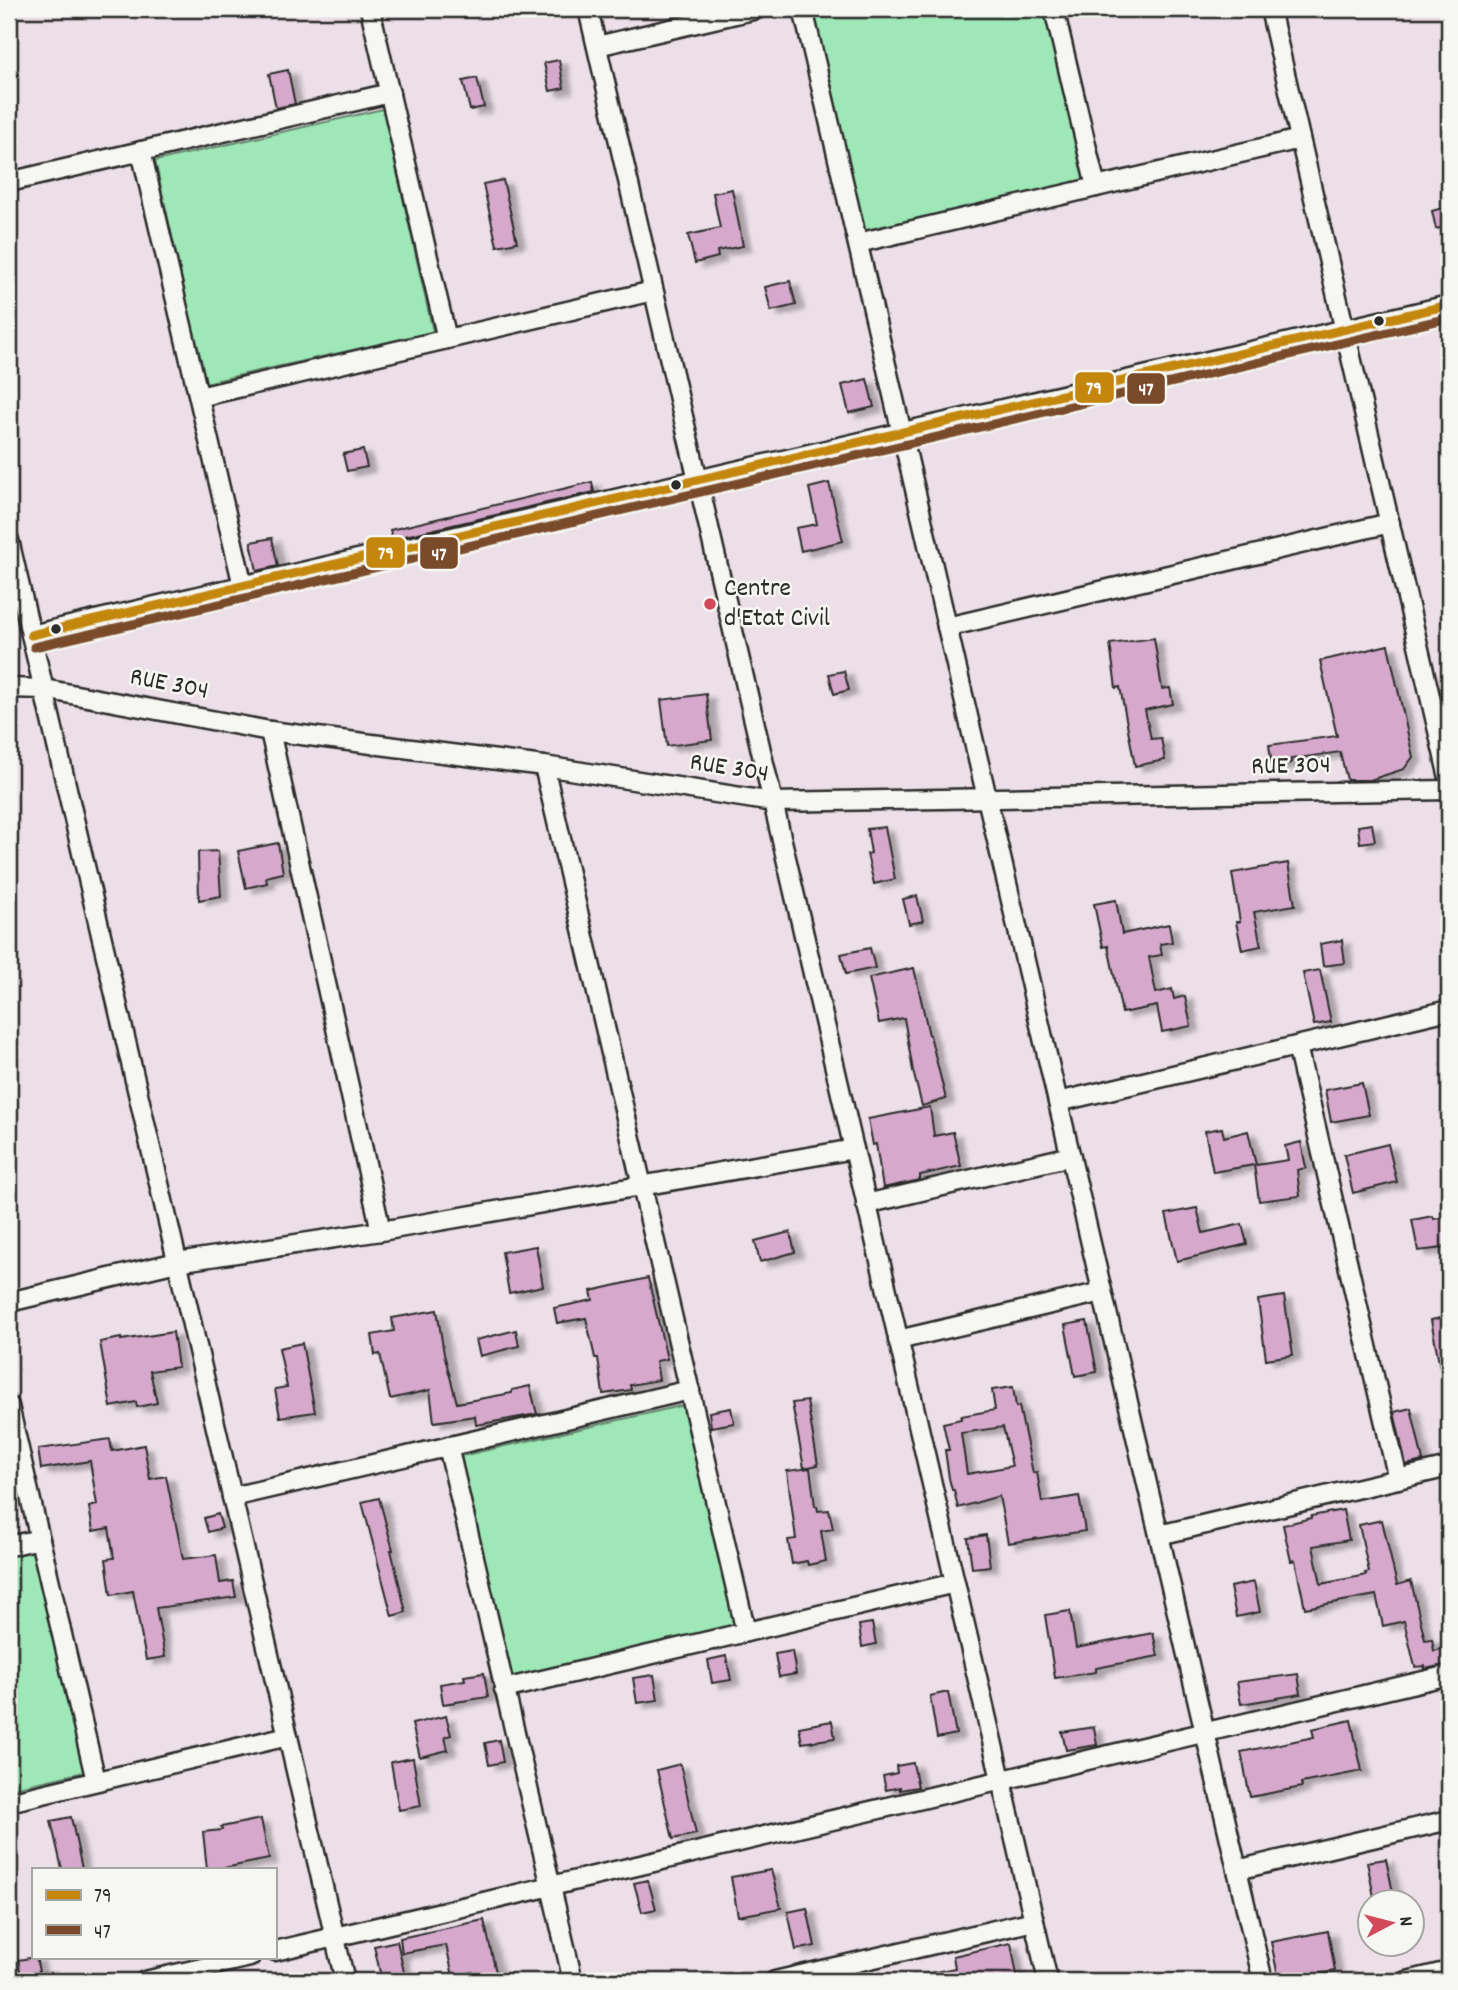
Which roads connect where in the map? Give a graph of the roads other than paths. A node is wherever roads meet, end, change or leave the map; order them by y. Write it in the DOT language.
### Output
graph roads {
  1 [pos="370,9"];
  2 [pos="588,9"];
  3 [pos="757,9"];
  4 [pos="803,9"];
  5 [pos="1055,9"];
  6 [pos="1270,9"];
  7 [pos="597,46"];
  8 [pos="390,93"];
  9 [pos="1300,139"];
  10 [pos="141,151"];
  11 [pos="9,183"];
  12 [pos="1096,187"];
  13 [pos="858,243"];
  14 [pos="653,291"];
  15 [pos="1449,305"];
  16 [pos="1345,330"];
  17 [pos="447,339"];
  18 [pos="199,397"];
  19 [pos="902,433"];
  20 [pos="698,480"];
  21 [pos="1390,523"];
  22 [pos="9,540"];
  23 [pos="243,586"];
  24 [pos="947,627"];
  25 [pos="31,635"];
  26 [pos="9,688"];
  27 [pos="44,689"];
  28 [pos="270,731"];
  29 [pos="544,766"];
  30 [pos="1449,778"];
  31 [pos="1449,790"];
  32 [pos="987,798"];
  33 [pos="773,803"];
  34 [pos="1449,1010"];
  35 [pos="1297,1046"];
  36 [pos="1058,1102"];
  37 [pos="854,1149"];
  38 [pos="1070,1156"];
  39 [pos="642,1186"];
  40 [pos="866,1204"];
  41 [pos="381,1231"];
  42 [pos="177,1262"];
  43 [pos="1102,1292"];
  44 [pos="9,1302"];
  45 [pos="898,1340"];
  46 [pos="690,1390"];
  47 [pos="9,1406"];
  48 [pos="448,1446"];
  49 [pos="1449,1467"];
  50 [pos="1398,1479"];
  51 [pos="232,1497"];
  52 [pos="1159,1535"];
  53 [pos="40,1539"];
  54 [pos="9,1546"];
  55 [pos="955,1583"];
  56 [pos="746,1632"];
  57 [pos="1449,1675"];
  58 [pos="505,1689"];
  59 [pos="1205,1733"];
  60 [pos="288,1736"];
  61 [pos="1001,1780"];
  62 [pos="96,1781"];
  63 [pos="9,1801"];
  64 [pos="1449,1820"];
  65 [pos="1237,1870"];
  66 [pos="551,1886"];
  67 [pos="1034,1921"];
  68 [pos="334,1937"];
  69 [pos="276,1951"];
  70 [pos="246,1958"];
  71 [pos="1449,1971"];
  72 [pos="145,1981"];
  73 [pos="345,1981"];
  74 [pos="573,1981"];
  75 [pos="775,1981"];
  76 [pos="1048,1981"];
  77 [pos="1263,1981"];
  78 [pos="1407,1981"];
  1 -- 8 [label="street"];
  2 -- 7 [label="street"];
  3 -- 7 [label="street"];
  4 -- 13 [label="street"];
  5 -- 12 [label="street"];
  6 -- 9 [label="street"];
  7 -- 14 [label="street"];
  8 -- 10 [label="street"];
  8 -- 17 [label="street"];
  9 -- 12 [label="street"];
  9 -- 16 [label="street"];
  10 -- 11 [label="street"];
  10 -- 18 [label="street"];
  12 -- 13 [label="street"];
  13 -- 19 [label="street"];
  14 -- 17 [label="street"];
  14 -- 20 [label="street"];
  15 -- 16 [label="street"];
  16 -- 19 [label="street"];
  16 -- 21 [label="street"];
  17 -- 18 [label="street"];
  18 -- 23 [label="street"];
  19 -- 20 [label="street"];
  19 -- 24 [label="street"];
  20 -- 23 [label="street"];
  20 -- 33 [label="street"];
  21 -- 24 [label="street"];
  21 -- 30 [label="street"];
  22 -- 25 [label="street"];
  23 -- 25 [label="street"];
  24 -- 32 [label="street"];
  25 -- 27 [label="street"];
  26 -- 27 [label="street, RUE 304"];
  27 -- 28 [label="street, RUE 304"];
  27 -- 42 [label="street"];
  28 -- 29 [label="street, RUE 304"];
  28 -- 41 [label="street"];
  29 -- 33 [label="street, RUE 304"];
  29 -- 39 [label="street"];
  31 -- 32 [label="street, RUE 304"];
  32 -- 33 [label="street, RUE 304"];
  32 -- 36 [label="street"];
  33 -- 37 [label="street"];
  34 -- 35 [label="street"];
  35 -- 36 [label="street"];
  35 -- 50 [label="street"];
  36 -- 38 [label="street"];
  37 -- 39 [label="street"];
  37 -- 40 [label="street"];
  38 -- 40 [label="street"];
  38 -- 43 [label="street"];
  39 -- 41 [label="street"];
  39 -- 46 [label="street"];
  40 -- 45 [label="street"];
  41 -- 42 [label="street"];
  42 -- 44 [label="street"];
  42 -- 51 [label="street"];
  43 -- 45 [label="street"];
  43 -- 52 [label="street"];
  45 -- 55 [label="street"];
  46 -- 48 [label="street"];
  46 -- 56 [label="street"];
  47 -- 53 [label="street"];
  48 -- 51 [label="street"];
  48 -- 58 [label="street"];
  49 -- 50 [label="street"];
  50 -- 52 [label="street"];
  51 -- 60 [label="street"];
  52 -- 59 [label="street"];
  53 -- 54 [label="street"];
  53 -- 62 [label="street"];
  55 -- 56 [label="street"];
  55 -- 61 [label="street"];
  56 -- 58 [label="street"];
  57 -- 59 [label="street"];
  58 -- 66 [label="street"];
  59 -- 61 [label="street"];
  59 -- 65 [label="street"];
  60 -- 62 [label="street"];
  60 -- 68 [label="street"];
  61 -- 66 [label="street"];
  61 -- 67 [label="street"];
  62 -- 63 [label="street"];
  64 -- 65 [label="street"];
  65 -- 77 [label="street"];
  66 -- 68 [label="street"];
  66 -- 74 [label="street"];
  67 -- 75 [label="street"];
  67 -- 76 [label="street"];
  68 -- 69 [label="street"];
  68 -- 73 [label="street"];
  70 -- 72 [label="street"];
  71 -- 78 [label="street"];
}
